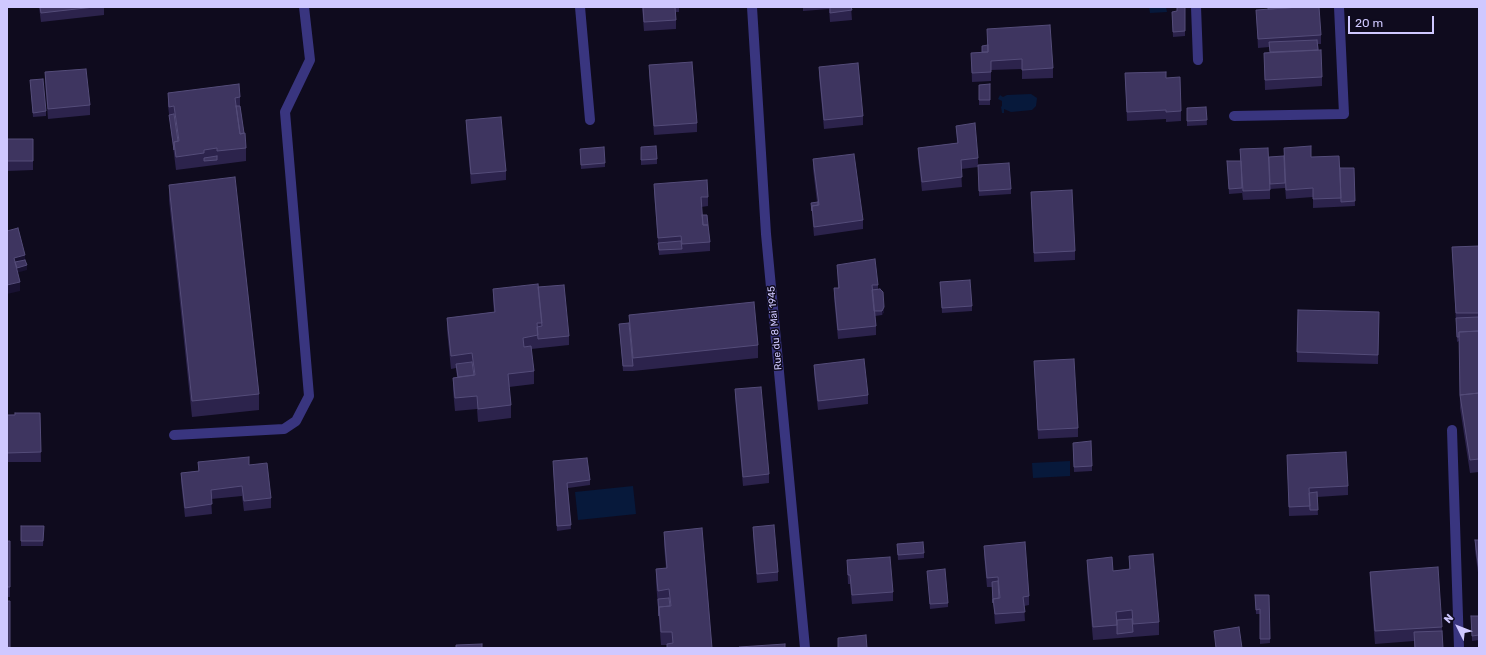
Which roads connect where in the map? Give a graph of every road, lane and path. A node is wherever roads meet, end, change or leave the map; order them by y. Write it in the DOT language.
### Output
graph roads {
  1 [pos="304,7"];
  2 [pos="580,7"];
  3 [pos="752,7"];
  4 [pos="1196,7"];
  5 [pos="1339,7"];
  6 [pos="1198,60"];
  7 [pos="1234,116"];
  8 [pos="590,120"];
  9 [pos="1452,430"];
  10 [pos="174,435"];
  11 [pos="805,648"];
  12 [pos="1459,648"];
  1 -- 10 [label="street"];
  2 -- 8 [label="street"];
  3 -- 11 [label="street, Rue du 8 Mai 1945"];
  4 -- 6 [label="street"];
  5 -- 7 [label="street"];
  9 -- 12 [label="street"];
}
